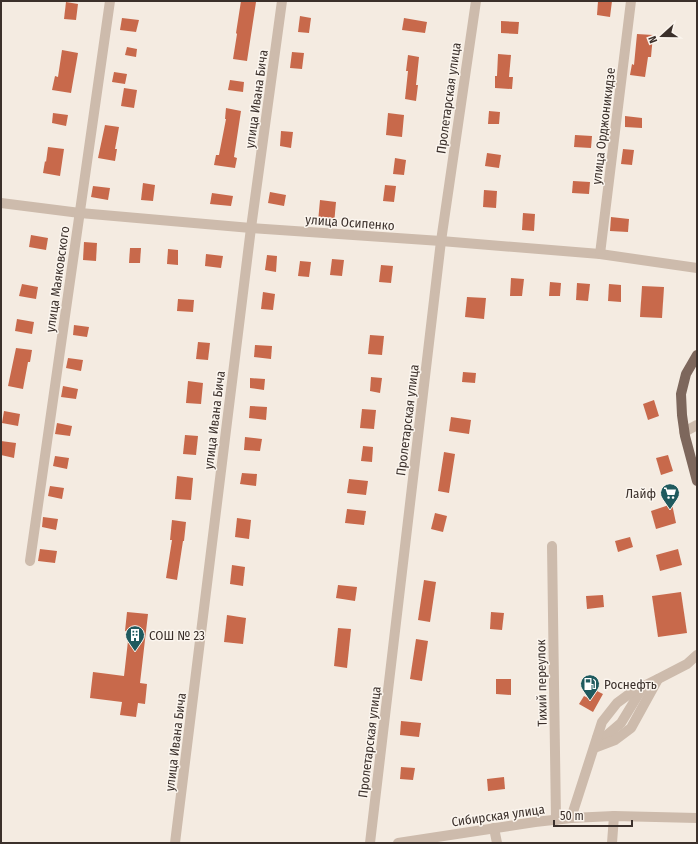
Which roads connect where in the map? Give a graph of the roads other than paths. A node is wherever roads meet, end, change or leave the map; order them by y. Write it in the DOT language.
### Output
graph roads {
  1 [pos="110,1"];
  2 [pos="282,1"];
  3 [pos="476,1"];
  4 [pos="631,1"];
  5 [pos="1,203"];
  6 [pos="80,213"];
  7 [pos="251,228"];
  8 [pos="441,241"];
  9 [pos="600,254"];
  10 [pos="697,268"];
  11 [pos="697,355"];
  12 [pos="697,426"];
  13 [pos="684,432"];
  14 [pos="697,481"];
  15 [pos="552,546"];
  16 [pos="30,561"];
  17 [pos="697,655"];
  18 [pos="658,679"];
  19 [pos="643,687"];
  20 [pos="595,743"];
  21 [pos="614,816"];
  22 [pos="571,818"];
  23 [pos="697,818"];
  24 [pos="556,820"];
  25 [pos="494,828"];
  26 [pos="175,843"];
  27 [pos="370,843"];
  28 [pos="398,843"];
  29 [pos="497,843"];
  30 [pos="612,843"];
  1 -- 6 [label="street, улица Маяковского"];
  2 -- 7 [label="street, улица Ивана Бича"];
  3 -- 8 [label="street, Пролетарская улица"];
  4 -- 9 [label="street, улица Орджоникидзе"];
  5 -- 6 [label="street, улица Осипенко"];
  6 -- 7 [label="street, улица Осипенко"];
  6 -- 16 [label="street, улица Маяковского"];
  7 -- 8 [label="street, улица Осипенко"];
  7 -- 26 [label="street, улица Ивана Бича"];
  8 -- 9 [label="street, улица Осипенко"];
  8 -- 27 [label="street, Пролетарская улица"];
  9 -- 10 [label="street, улица Осипенко"];
  11 -- 13 [label="main road"];
  12 -- 13 [label="street"];
  13 -- 14 [label="main road"];
  15 -- 24 [label="street, Тихий переулок"];
  17 -- 18 [label="street"];
  18 -- 19 [label="street"];
  18 -- 20 [label="street"];
  19 -- 20 [label="street"];
  19 -- 20 [label="street"];
  20 -- 22 [label="street"];
  21 -- 22 [label="street, Сибирская улица"];
  21 -- 23 [label="street, Сибирская улица"];
  21 -- 30 [label="street"];
  22 -- 24 [label="street, Сибирская улица"];
  24 -- 25 [label="street, Сибирская улица"];
  25 -- 28 [label="street, Сибирская улица"];
  25 -- 29 [label="street"];
}
